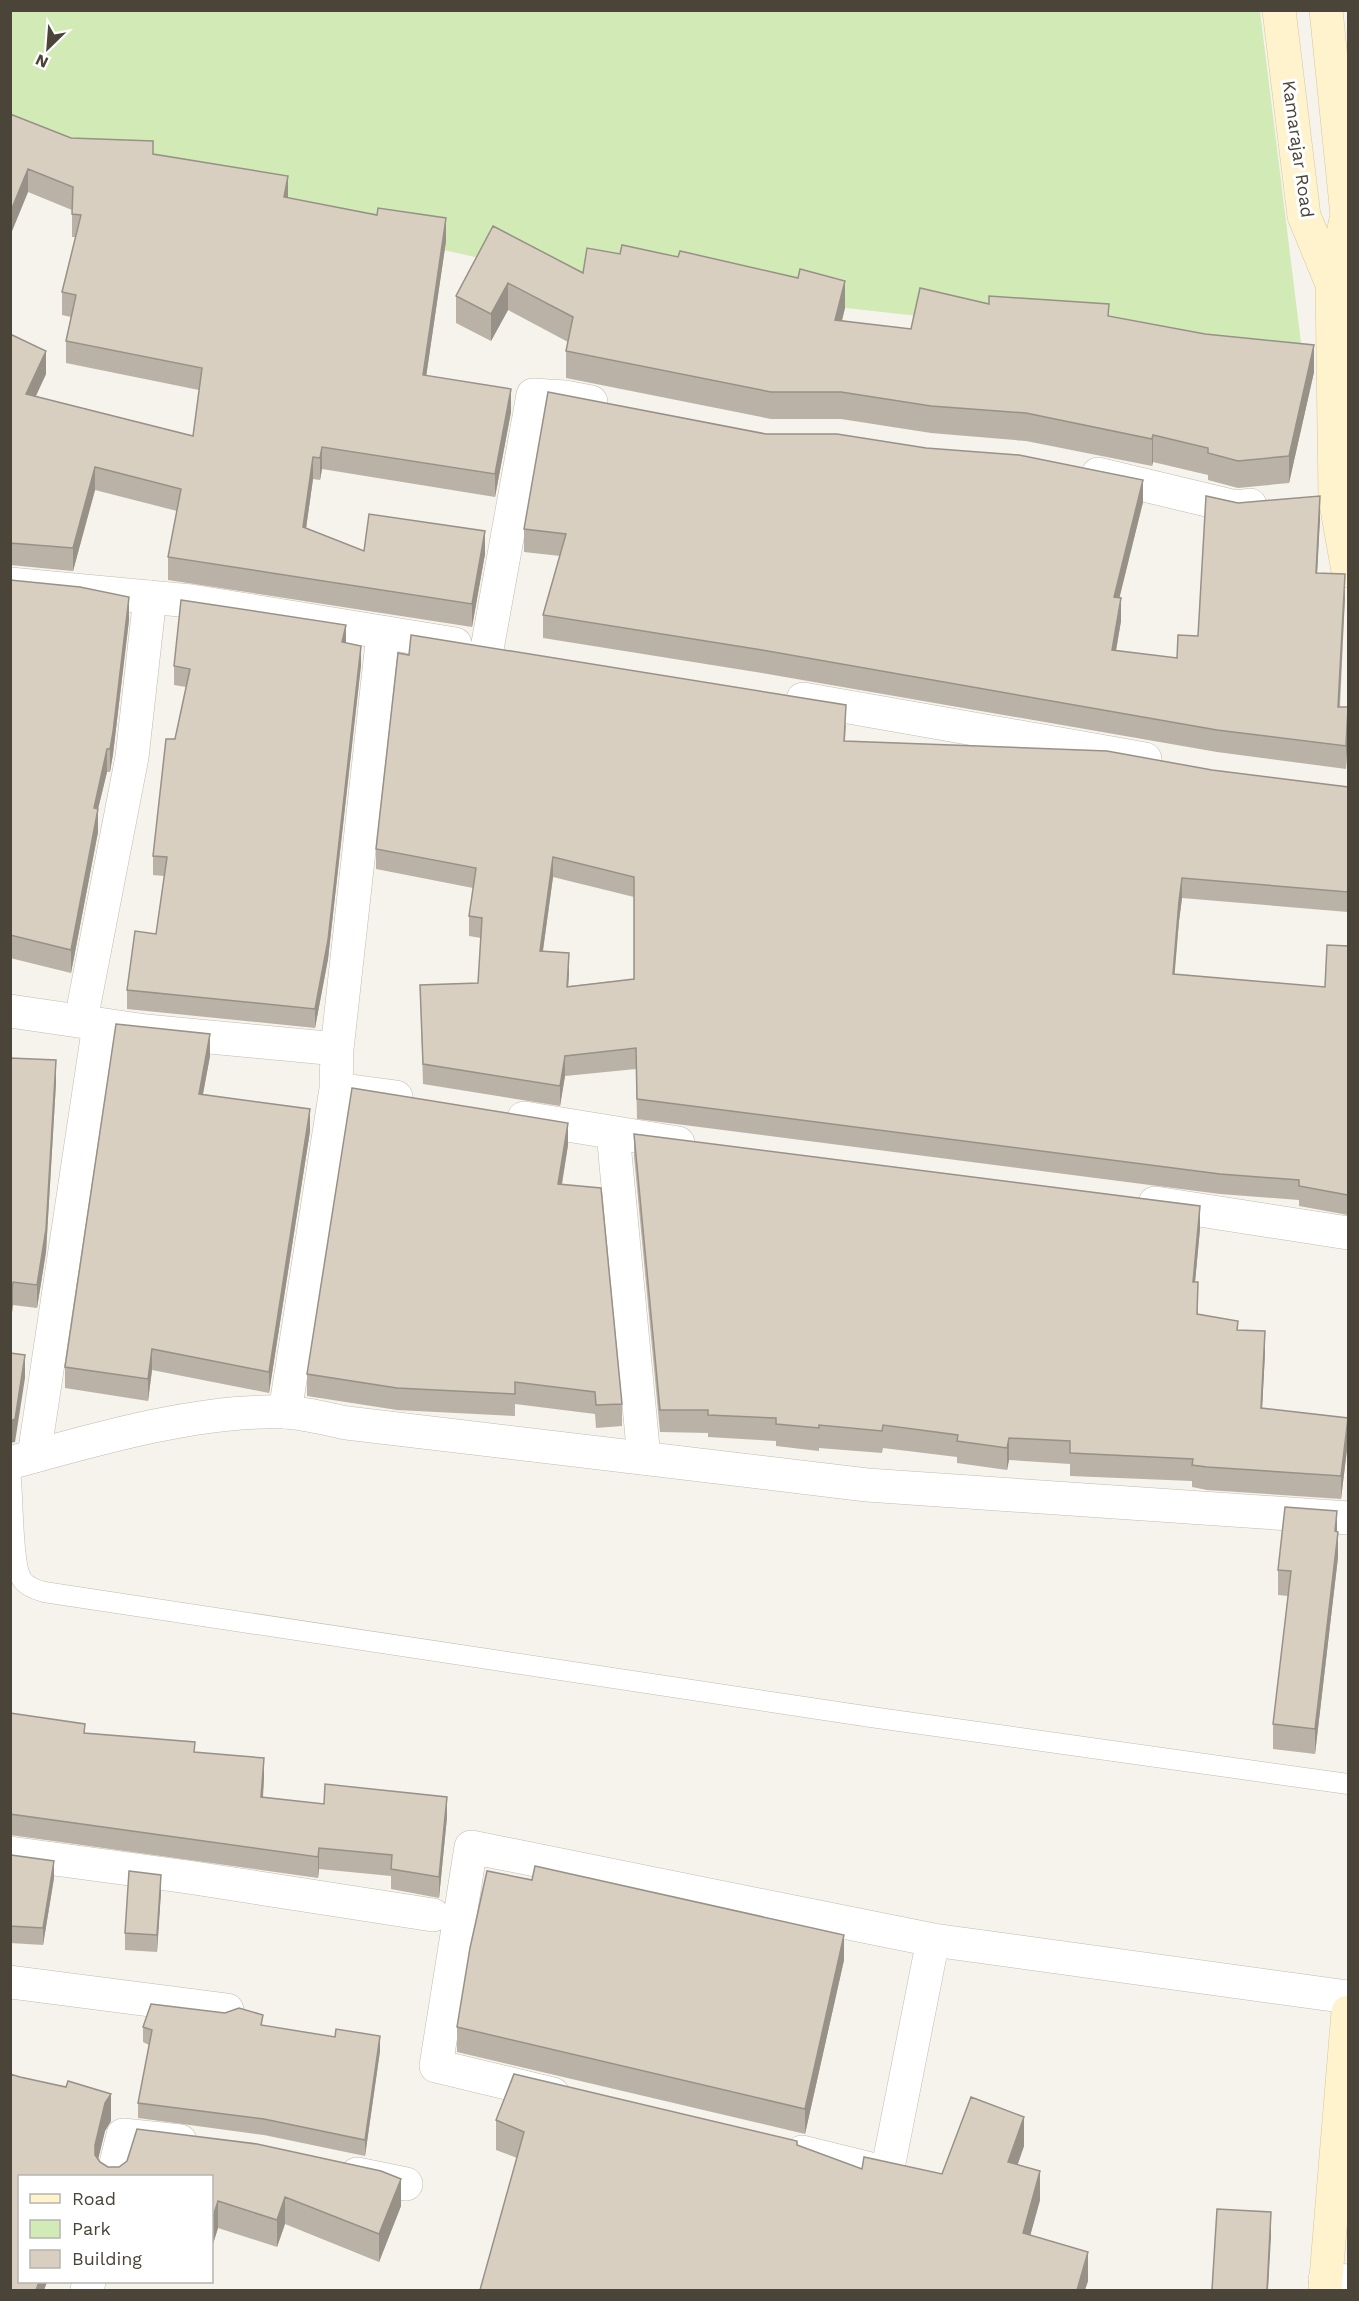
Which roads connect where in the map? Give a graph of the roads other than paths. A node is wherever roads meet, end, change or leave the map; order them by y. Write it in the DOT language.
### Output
graph roads {
  1 [pos="1280,10"];
  2 [pos="1326,10"];
  3 [pos="1332,284"];
  4 [pos="622,408"];
  5 [pos="1066,467"];
  6 [pos="1335,498"];
  7 [pos="1348,571"];
  8 [pos="10,584"];
  9 [pos="150,597"];
  10 [pos="383,634"];
  11 [pos="487,649"];
  12 [pos="522,655"];
  13 [pos="771,693"];
  14 [pos="1180,765"];
  15 [pos="10,1011"];
  16 [pos="90,1023"];
  17 [pos="337,1049"];
  18 [pos="336,1089"];
  19 [pos="425,1102"];
  20 [pos="493,1113"];
  21 [pos="613,1133"];
  22 [pos="709,1147"];
  23 [pos="1122,1199"];
  24 [pos="1348,1233"];
  25 [pos="285,1412"];
  26 [pos="644,1458"];
  27 [pos="18,1464"];
  28 [pos="1348,1518"];
  29 [pos="1348,1784"];
  30 [pos="10,1853"];
  31 [pos="433,1915"];
  32 [pos="933,1940"];
  33 [pos="10,1982"];
  34 [pos="227,2010"];
  35 [pos="1348,2017"];
  36 [pos="586,2102"];
  37 [pos="205,2145"];
  38 [pos="772,2145"];
  39 [pos="327,2167"];
  40 [pos="113,2175"];
  41 [pos="406,2184"];
  42 [pos="1333,2283"];
  1 -- 3 [label="main road, Kamarajar Road"];
  2 -- 3 [label="main road"];
  3 -- 6 [label="main road, Kamarajar Road"];
  4 -- 11 [label="street"];
  5 -- 6 [label="street"];
  6 -- 7 [label="main road, Kamarajar Road"];
  8 -- 9 [label="street"];
  9 -- 10 [label="street"];
  9 -- 16 [label="street"];
  10 -- 11 [label="street"];
  10 -- 17 [label="street"];
  11 -- 12 [label="street"];
  13 -- 14 [label="street"];
  15 -- 16 [label="street"];
  16 -- 17 [label="street"];
  16 -- 27 [label="street"];
  17 -- 18 [label="street"];
  18 -- 19 [label="street"];
  18 -- 25 [label="street"];
  20 -- 21 [label="street"];
  21 -- 22 [label="street"];
  21 -- 26 [label="street"];
  23 -- 24 [label="street"];
  25 -- 26 [label="street"];
  25 -- 27 [label="street"];
  26 -- 28 [label="street"];
  27 -- 29 [label="lane"];
  30 -- 31 [label="street"];
  32 -- 35 [label="street"];
  32 -- 36 [label="street"];
  32 -- 38 [label="street"];
  33 -- 34 [label="street"];
  35 -- 42 [label="main road"];
  37 -- 40 [label="street"];
  39 -- 41 [label="street"];
}
